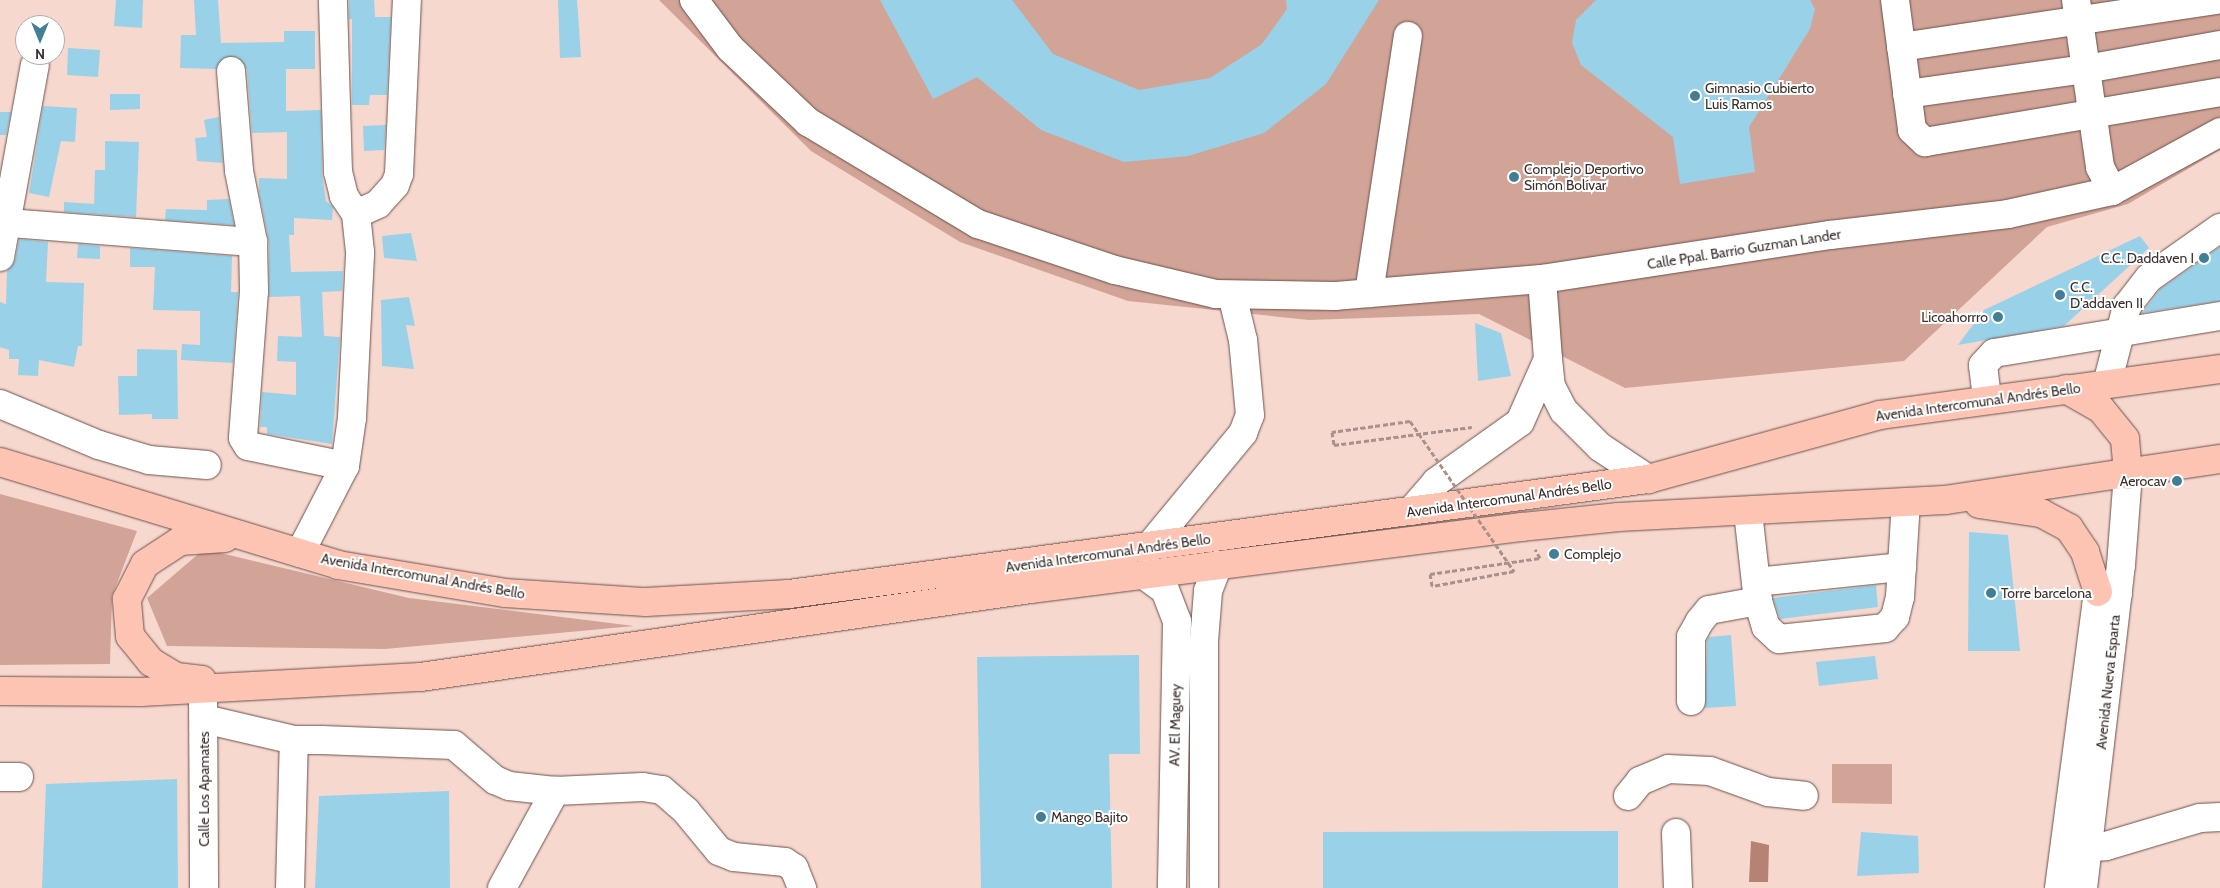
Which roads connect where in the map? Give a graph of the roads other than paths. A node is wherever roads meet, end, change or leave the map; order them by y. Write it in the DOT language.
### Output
graph roads {
  1 [pos="333,0"];
  2 [pos="407,0"];
  3 [pos="694,0"];
  4 [pos="1895,0"];
  5 [pos="2217,0"];
  6 [pos="2078,11"];
  7 [pos="1408,36"];
  8 [pos="2220,45"];
  9 [pos="1901,47"];
  10 [pos="35,65"];
  11 [pos="2086,69"];
  12 [pos="231,71"];
  13 [pos="2220,92"];
  14 [pos="1907,94"];
  15 [pos="2093,116"];
  16 [pos="2220,132"];
  17 [pos="2112,191"];
  18 [pos="356,214"];
  19 [pos="9,223"];
  20 [pos="2220,228"];
  21 [pos="252,242"];
  22 [pos="0,257"];
  23 [pos="1542,278"];
  24 [pos="1369,293"];
  25 [pos="1232,295"];
  26 [pos="2220,316"];
  27 [pos="2118,330"];
  28 [pos="1548,359"];
  29 [pos="2220,369"];
  30 [pos="2107,384"];
  31 [pos="2066,389"];
  32 [pos="1987,398"];
  33 [pos="0,404"];
  34 [pos="2220,459"];
  35 [pos="0,462"];
  36 [pos="207,465"];
  37 [pos="345,466"];
  38 [pos="2128,475"];
  39 [pos="1648,478"];
  40 [pos="1945,500"];
  41 [pos="1906,502"];
  42 [pos="1411,511"];
  43 [pos="1748,512"];
  44 [pos="254,540"];
  45 [pos="1148,548"];
  46 [pos="300,554"];
  47 [pos="1218,565"];
  48 [pos="1902,567"];
  49 [pos="1144,575"];
  50 [pos="1757,592"];
  51 [pos="2108,593"];
  52 [pos="254,686"];
  53 [pos="203,689"];
  54 [pos="0,691"];
  55 [pos="1692,701"];
  56 [pos="204,719"];
  57 [pos="294,740"];
  58 [pos="555,791"];
  59 [pos="1628,796"];
  60 [pos="1804,796"];
  61 [pos="2220,817"];
  62 [pos="1676,834"];
  63 [pos="2077,848"];
  64 [pos="204,888"];
  65 [pos="290,888"];
  66 [pos="502,888"];
  67 [pos="802,888"];
  68 [pos="1172,888"];
  69 [pos="1204,888"];
  70 [pos="1678,888"];
  71 [pos="2059,888"];
  72 [pos="2083,888"];
  1 -- 18 [label="street"];
  2 -- 18 [label="street"];
  3 -- 25 [label="street, Calle Ppal. Barrio Guzman Lander"];
  4 -- 9 [label="street"];
  5 -- 6 [label="street"];
  6 -- 9 [label="street"];
  6 -- 11 [label="street"];
  7 -- 24 [label="street"];
  8 -- 11 [label="street"];
  9 -- 14 [label="street"];
  10 -- 19 [label="street"];
  11 -- 14 [label="street"];
  11 -- 15 [label="street"];
  12 -- 21 [label="street"];
  13 -- 15 [label="street"];
  14 -- 15 [label="street"];
  15 -- 17 [label="street"];
  16 -- 17 [label="street, Calle Ppal. Barrio Guzman Lander"];
  17 -- 23 [label="street, Calle Ppal. Barrio Guzman Lander"];
  18 -- 37 [label="street"];
  19 -- 21 [label="street"];
  19 -- 22 [label="street"];
  20 -- 27 [label="street"];
  21 -- 37 [label="street"];
  23 -- 24 [label="street, Calle Ppal. Barrio Guzman Lander"];
  23 -- 28 [label="street"];
  24 -- 25 [label="street, Calle Ppal. Barrio Guzman Lander"];
  25 -- 45 [label="street"];
  26 -- 27 [label="street"];
  27 -- 30 [label="street"];
  27 -- 32 [label="street"];
  28 -- 39 [label="street"];
  28 -- 42 [label="street"];
  29 -- 30 [label="main road, Avenida Intercomunal Andrés Bello"];
  30 -- 31 [label="main road, Avenida Intercomunal Andrés Bello"];
  31 -- 32 [label="main road, Avenida Intercomunal Andrés Bello"];
  31 -- 38 [label="main road"];
  32 -- 39 [label="main road, Avenida Intercomunal Andrés Bello"];
  33 -- 36 [label="street"];
  34 -- 38 [label="main road, Avenida Intercomunal Andrés Bello"];
  35 -- 44 [label="main road, Avenida Intercomunal Andrés Bello"];
  37 -- 46 [label="street"];
  38 -- 40 [label="main road, Avenida Intercomunal Andrés Bello"];
  38 -- 51 [label="street, Avenida Nueva Esparta"];
  39 -- 42 [label="main road, Avenida Intercomunal Andrés Bello"];
  40 -- 41 [label="main road, Avenida Intercomunal Andrés Bello"];
  40 -- 51 [label="main road"];
  41 -- 43 [label="main road, Avenida Intercomunal Andrés Bello"];
  41 -- 48 [label="street"];
  42 -- 45 [label="main road, Avenida Intercomunal Andrés Bello"];
  43 -- 47 [label="main road, Avenida Intercomunal Andrés Bello"];
  43 -- 50 [label="street"];
  44 -- 46 [label="main road, Avenida Intercomunal Andrés Bello"];
  44 -- 52 [label="main road"];
  45 -- 46 [label="main road, Avenida Intercomunal Andrés Bello"];
  47 -- 49 [label="main road, Avenida Intercomunal Andrés Bello"];
  47 -- 69 [label="street, AV. El Maguey"];
  48 -- 50 [label="street"];
  48 -- 50 [label="street"];
  49 -- 52 [label="main road, Avenida Intercomunal Andrés Bello"];
  49 -- 68 [label="street, AV. El Maguey"];
  50 -- 55 [label="street"];
  51 -- 63 [label="street, Avenida Nueva Esparta"];
  52 -- 53 [label="main road, Avenida Intercomunal Andrés Bello"];
  53 -- 54 [label="main road, Avenida Intercomunal Andrés Bello"];
  53 -- 56 [label="street, Calle Los Apamates"];
  56 -- 57 [label="street"];
  56 -- 64 [label="street, Calle Los Apamates"];
  57 -- 58 [label="street"];
  57 -- 65 [label="street"];
  58 -- 66 [label="street"];
  58 -- 67 [label="street"];
  59 -- 60 [label="street"];
  61 -- 63 [label="street"];
  62 -- 70 [label="street"];
  63 -- 71 [label="street, Avenida Nueva Esparta"];
  63 -- 72 [label="street, Avenida Nueva Esparta"];
}
